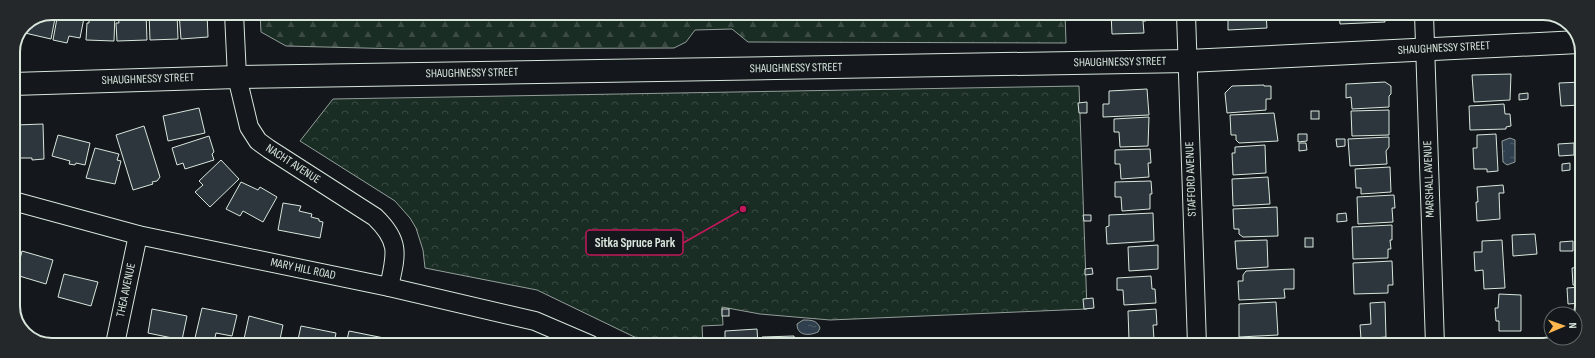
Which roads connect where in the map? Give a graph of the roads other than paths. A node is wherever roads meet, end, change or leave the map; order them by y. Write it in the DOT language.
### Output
graph roads {
  1 [pos="234,20"];
  2 [pos="1186,20"];
  3 [pos="1424,20"];
  4 [pos="1573,42"];
  5 [pos="1425,49"];
  6 [pos="1188,60"];
  7 [pos="237,76"];
  8 [pos="20,84"];
  9 [pos="20,203"];
  10 [pos="138,235"];
  11 [pos="389,287"];
  12 [pos="116,338"];
  13 [pos="575,338"];
  14 [pos="1197,338"];
  15 [pos="1435,338"];
  1 -- 7 [label="street, NACHT AVENUE"];
  2 -- 6 [label="street, STAFFORD AVENUE"];
  3 -- 5 [label="street, MARSHALL AVENUE"];
  4 -- 5 [label="main road, SHAUGHNESSY STREET"];
  5 -- 6 [label="main road, SHAUGHNESSY STREET"];
  5 -- 15 [label="street, MARSHALL AVENUE"];
  6 -- 7 [label="main road, SHAUGHNESSY STREET"];
  6 -- 14 [label="street, STAFFORD AVENUE"];
  7 -- 8 [label="main road, SHAUGHNESSY STREET"];
  7 -- 11 [label="street, NACHT AVENUE"];
  9 -- 10 [label="street, MARY HILL ROAD"];
  10 -- 11 [label="street, MARY HILL ROAD"];
  10 -- 12 [label="street, THEA AVENUE"];
  11 -- 13 [label="street, MARY HILL ROAD"];
}
